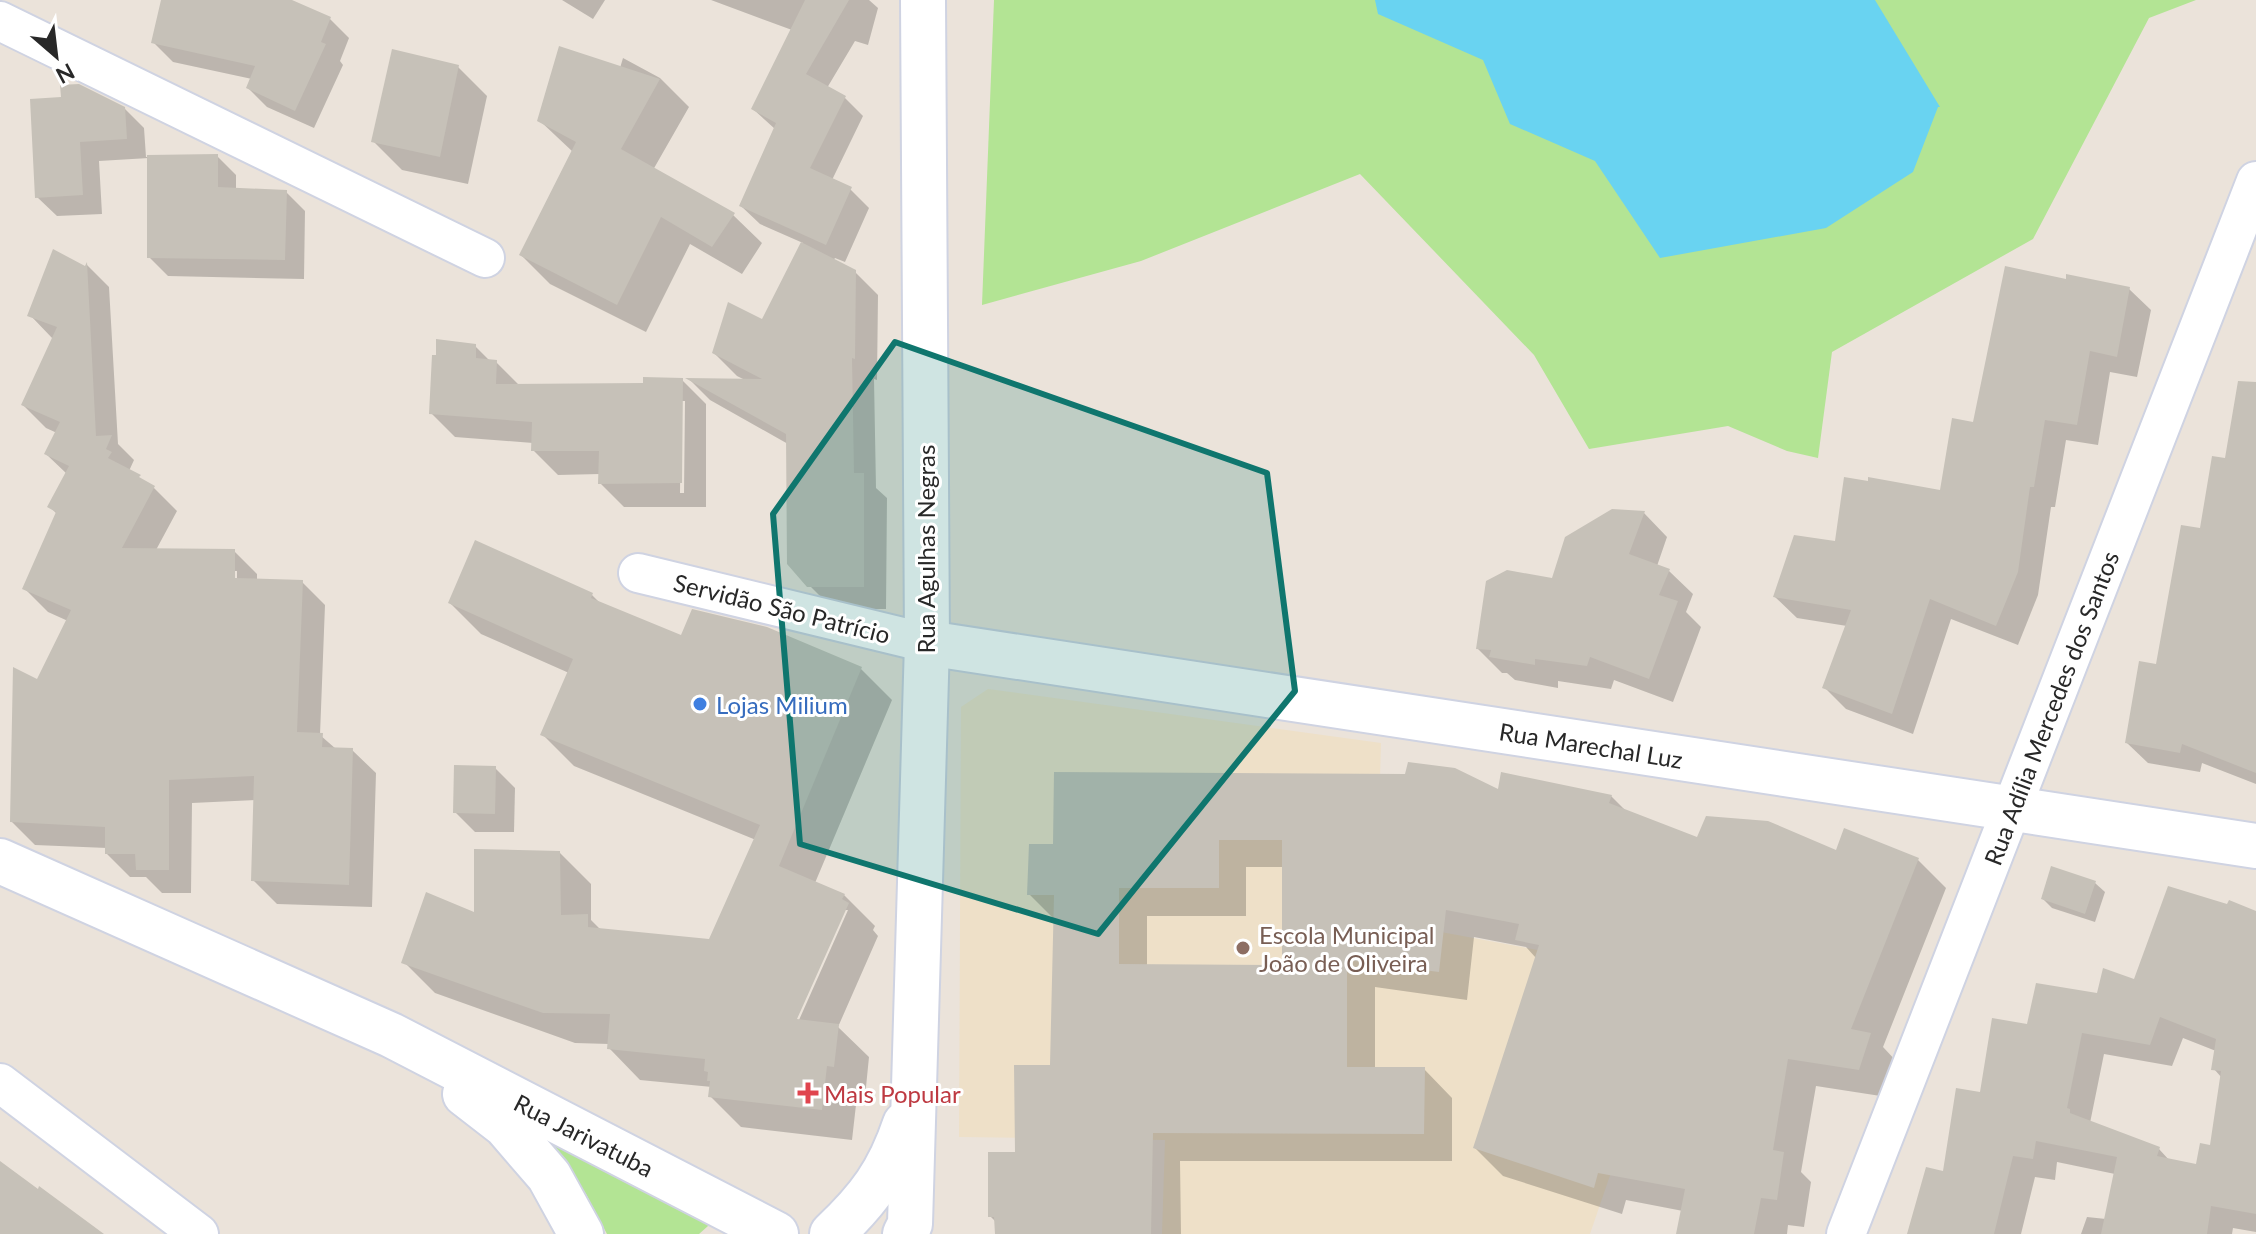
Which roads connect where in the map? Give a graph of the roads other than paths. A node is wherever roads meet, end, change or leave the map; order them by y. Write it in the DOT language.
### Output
graph roads {
  1 [pos="923,0"];
  2 [pos="0,21"];
  3 [pos="2256,181"];
  4 [pos="485,258"];
  5 [pos="638,573"];
  6 [pos="927,643"];
  7 [pos="2012,808"];
  8 [pos="2256,846"];
  9 [pos="0,861"];
  10 [pos="391,1035"];
  11 [pos="0,1083"];
  12 [pos="913,1099"];
  13 [pos="908,1231"];
  14 [pos="199,1234"];
  15 [pos="581,1234"];
  16 [pos="776,1234"];
  17 [pos="832,1234"];
  18 [pos="1846,1234"];
  1 -- 6 [label="main road, Rua Agulhas Negras"];
  2 -- 4 [label="street"];
  3 -- 7 [label="street, Rua Adília Mercedes dos Santos"];
  5 -- 6 [label="street, Servidão São Patrício"];
  6 -- 7 [label="main road, Rua Marechal Luz"];
  6 -- 12 [label="main road, Rua Agulhas Negras"];
  7 -- 8 [label="main road, Rua Marechal Luz"];
  7 -- 18 [label="street, Rua Adília Mercedes dos Santos"];
  9 -- 10 [label="main road, Rua Jarivatuba"];
  10 -- 15 [label="main road, Rua Jarivatuba"];
  10 -- 16 [label="main road, Rua Jarivatuba"];
  11 -- 14 [label="street"];
  12 -- 13 [label="main road, Rua Agulhas Negras"];
  12 -- 17 [label="main road, Rua Agulhas Negras"];
}
